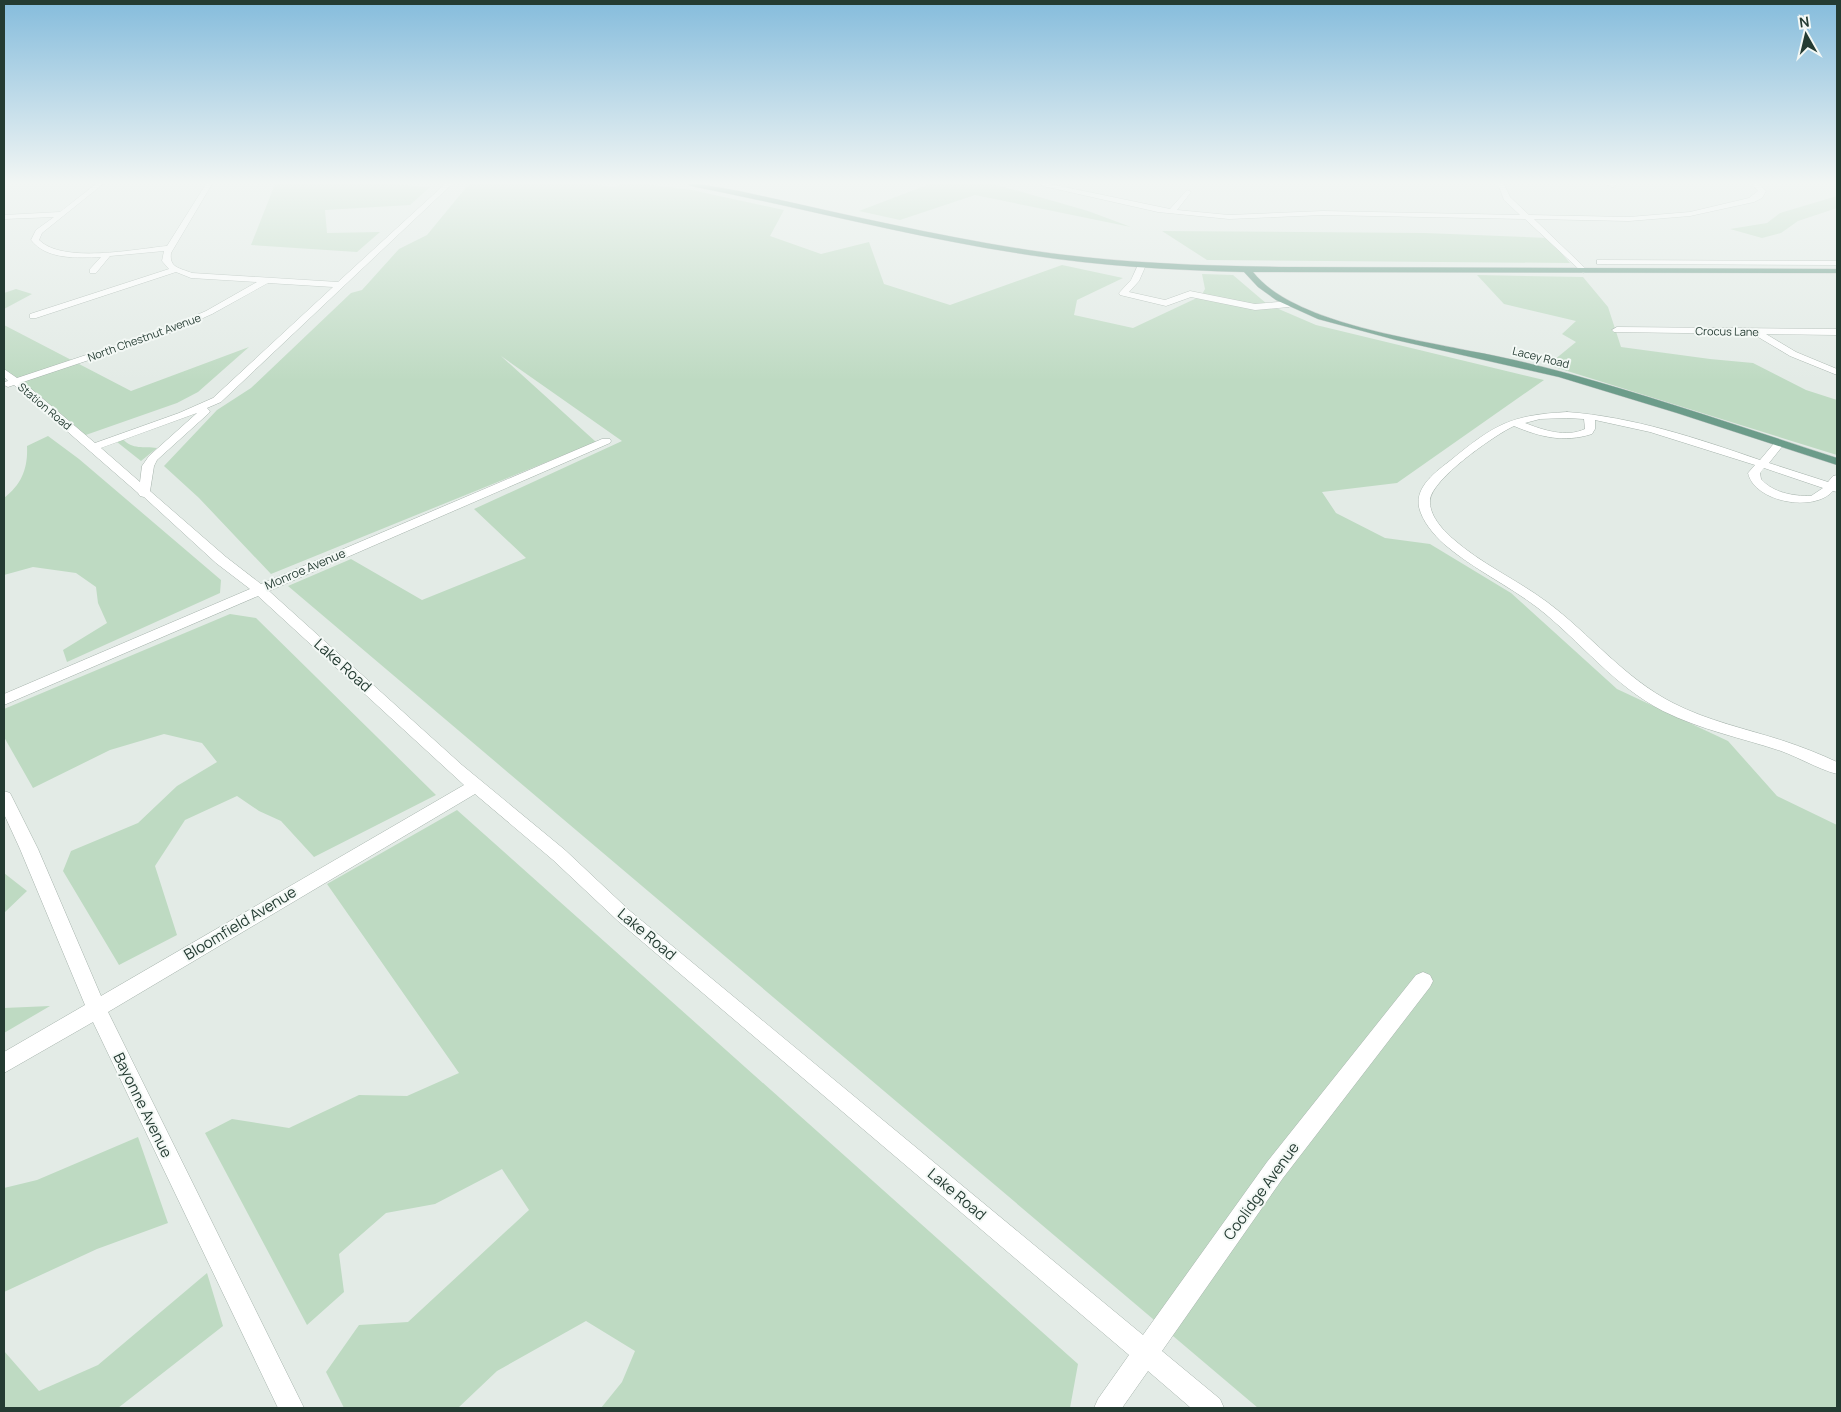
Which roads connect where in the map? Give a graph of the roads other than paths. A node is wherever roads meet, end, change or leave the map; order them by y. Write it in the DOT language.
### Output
graph roads {
  1 [pos="49,250"];
  2 [pos="150,250"];
  3 [pos="169,250"];
  4 [pos="378,250"];
  5 [pos="1014,250"];
  6 [pos="1561,250"];
  7 [pos="108,254"];
  8 [pos="1600,262"];
  9 [pos="1837,263"];
  10 [pos="1142,265"];
  11 [pos="1246,269"];
  12 [pos="174,270"];
  13 [pos="93,271"];
  14 [pos="1583,271"];
  15 [pos="1837,271"];
  16 [pos="267,280"];
  17 [pos="339,286"];
  18 [pos="1289,304"];
  19 [pos="33,316"];
  20 [pos="1617,330"];
  21 [pos="1754,331"];
  22 [pos="1837,332"];
  23 [pos="4,372"];
  24 [pos="1837,372"];
  25 [pos="236,380"];
  26 [pos="15,381"];
  27 [pos="4,385"];
  28 [pos="217,400"];
  29 [pos="1589,417"];
  30 [pos="1515,422"];
  31 [pos="606,441"];
  32 [pos="90,444"];
  33 [pos="1780,444"];
  34 [pos="1837,462"];
  35 [pos="1762,464"];
  36 [pos="1835,485"];
  37 [pos="144,494"];
  38 [pos="259,589"];
  39 [pos="4,700"];
  40 [pos="1837,768"];
  41 [pos="477,785"];
  42 [pos="4,797"];
  43 [pos="1423,981"];
  44 [pos="96,1008"];
  45 [pos="4,1062"];
  46 [pos="1146,1352"];
  47 [pos="291,1408"];
  48 [pos="1107,1408"];
  49 [pos="1211,1408"];
  1 -- 7 [label="street"];
  2 -- 7 [label="street"];
  3 -- 12 [label="street"];
  4 -- 17 [label="street"];
  5 -- 10 [label="main road"];
  6 -- 14 [label="street"];
  7 -- 13 [label="street"];
  8 -- 9 [label="street"];
  10 -- 11 [label="main road"];
  10 -- 18 [label="street"];
  11 -- 14 [label="main road"];
  11 -- 18 [label="main road, Lacey Road"];
  12 -- 16 [label="street"];
  12 -- 19 [label="street"];
  14 -- 15 [label="main road"];
  16 -- 17 [label="street"];
  16 -- 26 [label="street, North Chestnut Avenue"];
  17 -- 25 [label="street"];
  18 -- 33 [label="main road, Lacey Road"];
  20 -- 21 [label="street, Crocus Lane"];
  21 -- 22 [label="street, Crocus Lane"];
  21 -- 24 [label="street"];
  23 -- 26 [label="street, Station Road"];
  25 -- 28 [label="street"];
  25 -- 32 [label="street"];
  26 -- 27 [label="street, North Chestnut Avenue"];
  26 -- 32 [label="street, Station Road"];
  28 -- 32 [label="street"];
  28 -- 37 [label="street"];
  29 -- 30 [label="street"];
  29 -- 30 [label="street"];
  29 -- 35 [label="street"];
  30 -- 40 [label="street"];
  31 -- 38 [label="street, Monroe Avenue"];
  32 -- 37 [label="street, Lake Road"];
  33 -- 34 [label="main road, Lacey Road"];
  33 -- 35 [label="street"];
  35 -- 36 [label="street"];
  35 -- 36 [label="street"];
  37 -- 38 [label="street, Lake Road"];
  38 -- 39 [label="street, Monroe Avenue"];
  38 -- 41 [label="street, Lake Road"];
  41 -- 44 [label="street, Bloomfield Avenue"];
  41 -- 46 [label="street, Lake Road"];
  42 -- 44 [label="street, Bayonne Avenue"];
  43 -- 46 [label="street, Coolidge Avenue"];
  44 -- 45 [label="street, Bloomfield Avenue"];
  44 -- 47 [label="street, Bayonne Avenue"];
  46 -- 48 [label="street, Coolidge Avenue"];
  46 -- 49 [label="street, Lake Road"];
}
